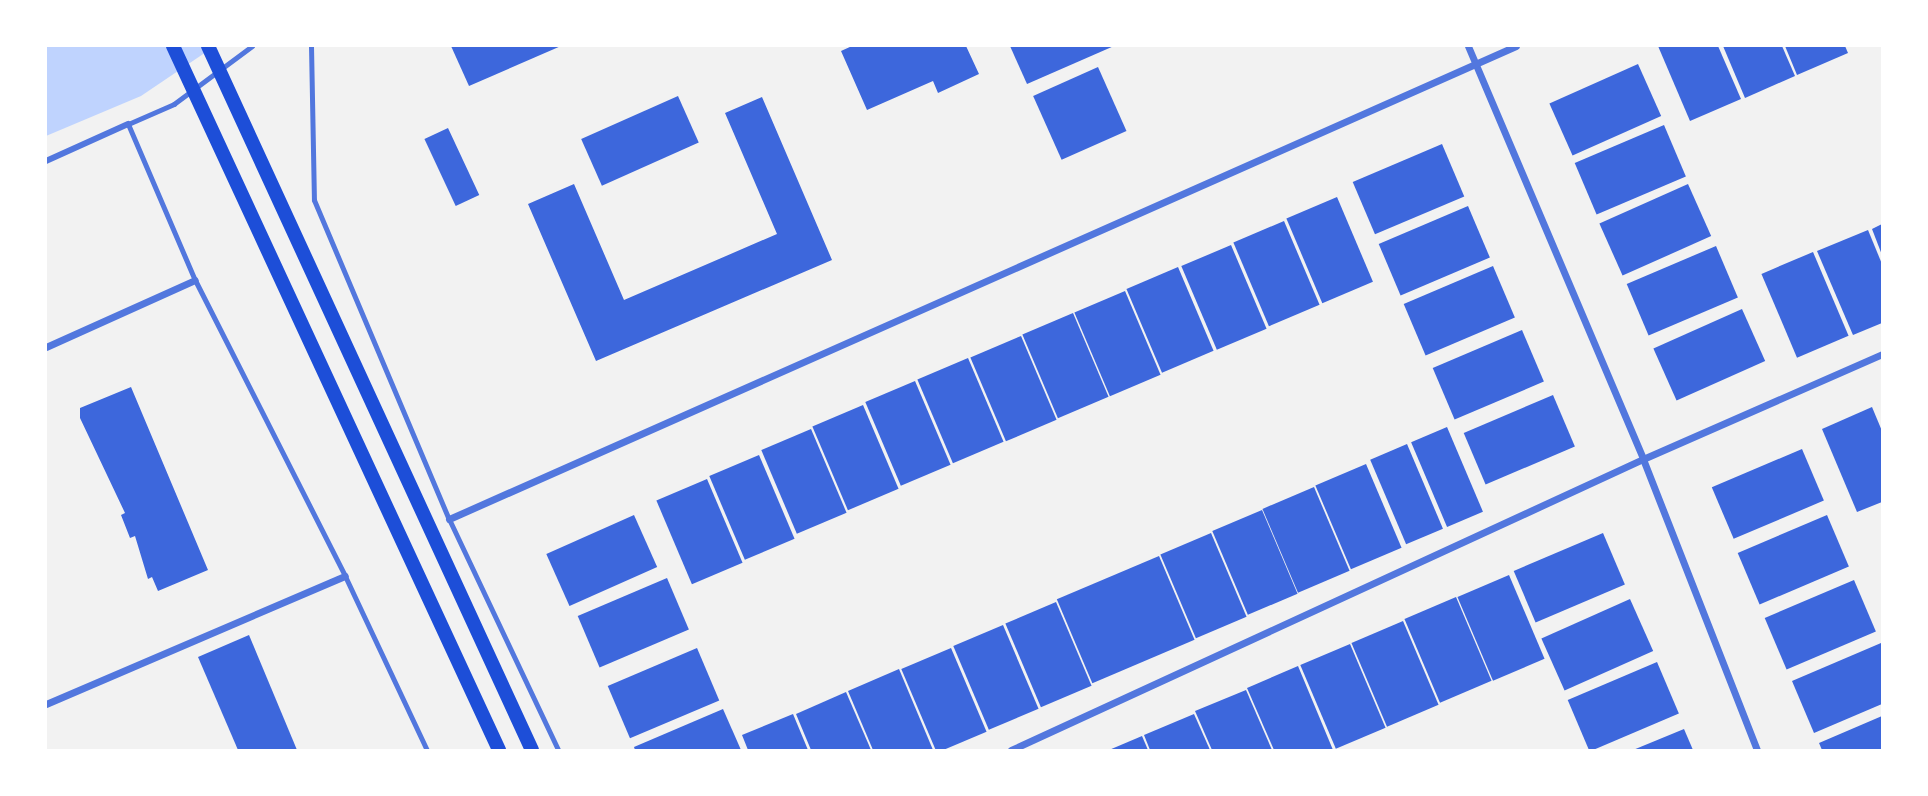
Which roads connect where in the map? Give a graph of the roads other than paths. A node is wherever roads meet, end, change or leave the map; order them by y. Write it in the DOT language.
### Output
graph roads {
  1 [pos="173,46"];
  2 [pos="208,46"];
  3 [pos="252,46"];
  4 [pos="311,46"];
  5 [pos="1468,46"];
  6 [pos="1516,46"];
  7 [pos="1476,63"];
  8 [pos="128,124"];
  9 [pos="46,161"];
  10 [pos="195,281"];
  11 [pos="46,347"];
  12 [pos="1882,354"];
  13 [pos="1643,459"];
  14 [pos="449,519"];
  15 [pos="345,576"];
  16 [pos="46,704"];
  17 [pos="427,751"];
  18 [pos="499,751"];
  19 [pos="532,751"];
  20 [pos="558,751"];
  21 [pos="1011,751"];
  22 [pos="1757,751"];
  1 -- 18 [label="main road"];
  2 -- 19 [label="main road"];
  3 -- 8 [label="lane"];
  4 -- 14 [label="lane"];
  5 -- 7 [label="street"];
  6 -- 7 [label="street"];
  7 -- 13 [label="street"];
  7 -- 14 [label="street"];
  8 -- 9 [label="street"];
  8 -- 10 [label="lane"];
  10 -- 11 [label="street"];
  10 -- 15 [label="lane"];
  12 -- 13 [label="street"];
  13 -- 21 [label="street"];
  13 -- 22 [label="street"];
  14 -- 20 [label="lane"];
  15 -- 16 [label="street"];
  15 -- 17 [label="lane"];
}
